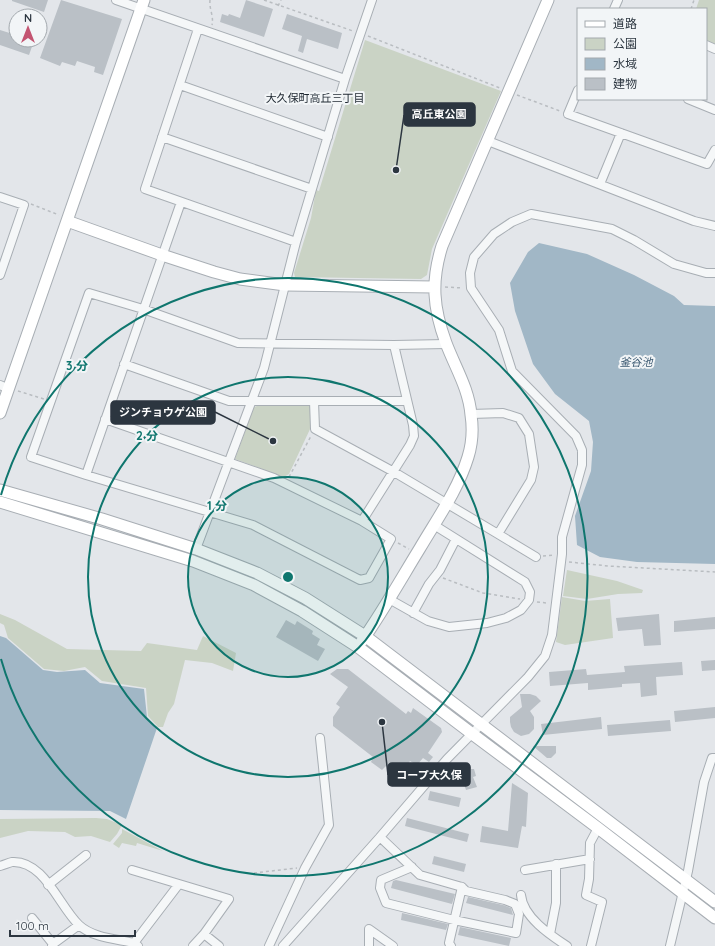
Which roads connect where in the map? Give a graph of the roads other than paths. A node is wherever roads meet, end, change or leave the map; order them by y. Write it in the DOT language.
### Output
graph roads {
  1 [pos="116,0"];
  2 [pos="372,0"];
  3 [pos="548,0"];
  4 [pos="143,4"];
  5 [pos="198,29"];
  6 [pos="345,79"];
  7 [pos="180,85"];
  8 [pos="577,92"];
  9 [pos="690,100"];
  10 [pos="715,110"];
  11 [pos="621,133"];
  12 [pos="162,137"];
  13 [pos="328,137"];
  14 [pos="488,141"];
  15 [pos="715,150"];
  16 [pos="600,184"];
  17 [pos="312,189"];
  18 [pos="0,197"];
  19 [pos="181,202"];
  20 [pos="67,221"];
  21 [pos="715,226"];
  22 [pos="296,242"];
  23 [pos="162,255"];
  24 [pos="715,273"];
  25 [pos="0,275"];
  26 [pos="285,285"];
  27 [pos="434,287"];
  28 [pos="144,309"];
  29 [pos="270,344"];
  30 [pos="446,344"];
  31 [pos="394,345"];
  32 [pos="124,364"];
  33 [pos="4,387"];
  34 [pos="252,400"];
  35 [pos="314,401"];
  36 [pos="407,401"];
  37 [pos="0,413"];
  38 [pos="471,414"];
  39 [pos="105,419"];
  40 [pos="229,461"];
  41 [pos="394,472"];
  42 [pos="86,475"];
  43 [pos="0,490"];
  44 [pos="0,502"];
  45 [pos="447,504"];
  46 [pos="210,512"];
  47 [pos="362,521"];
  48 [pos="434,525"];
  49 [pos="498,534"];
  50 [pos="456,539"];
  51 [pos="196,549"];
  52 [pos="536,557"];
  53 [pos="389,599"];
  54 [pos="413,613"];
  55 [pos="365,636"];
  56 [pos="358,646"];
  57 [pos="480,724"];
  58 [pos="471,733"];
  59 [pos="320,738"];
  60 [pos="715,758"];
  61 [pos="598,828"];
  62 [pos="380,837"];
  63 [pos="86,855"];
  64 [pos="590,859"];
  65 [pos="556,864"];
  66 [pos="0,866"];
  67 [pos="412,867"];
  68 [pos="132,870"];
  69 [pos="526,870"];
  70 [pos="685,879"];
  71 [pos="180,884"];
  72 [pos="48,885"];
  73 [pos="462,887"];
  74 [pos="682,893"];
  75 [pos="520,895"];
  76 [pos="715,902"];
  77 [pos="32,918"];
  78 [pos="715,918"];
  79 [pos="454,920"];
  80 [pos="79,925"];
  81 [pos="204,934"];
  82 [pos="550,934"];
  83 [pos="136,944"];
  84 [pos="52,945"];
  85 [pos="193,946"];
  86 [pos="219,946"];
  87 [pos="269,946"];
  88 [pos="283,946"];
  89 [pos="369,946"];
  90 [pos="393,946"];
  91 [pos="451,946"];
  92 [pos="567,946"];
  93 [pos="592,946"];
  94 [pos="670,946"];
  1 -- 4 [label="street"];
  2 -- 6 [label="street"];
  3 -- 14 [label="street"];
  4 -- 5 [label="street"];
  4 -- 20 [label="street"];
  5 -- 6 [label="street"];
  5 -- 7 [label="street"];
  6 -- 13 [label="street"];
  7 -- 12 [label="street"];
  7 -- 13 [label="street"];
  8 -- 11 [label="street"];
  9 -- 10 [label="street"];
  11 -- 15 [label="street"];
  11 -- 16 [label="street"];
  12 -- 17 [label="street"];
  12 -- 19 [label="street"];
  13 -- 17 [label="street"];
  14 -- 16 [label="street"];
  14 -- 27 [label="street"];
  16 -- 21 [label="street"];
  17 -- 22 [label="street"];
  18 -- 25 [label="street"];
  19 -- 22 [label="street"];
  19 -- 23 [label="street"];
  20 -- 23 [label="street"];
  20 -- 33 [label="street"];
  22 -- 26 [label="street"];
  23 -- 26 [label="street"];
  23 -- 28 [label="street"];
  24 -- 57 [label="street"];
  26 -- 27 [label="street"];
  26 -- 29 [label="street"];
  27 -- 30 [label="street"];
  28 -- 29 [label="street"];
  28 -- 32 [label="street"];
  28 -- 42 [label="street"];
  29 -- 31 [label="street"];
  29 -- 34 [label="street"];
  30 -- 31 [label="street"];
  30 -- 38 [label="street"];
  31 -- 36 [label="street"];
  32 -- 34 [label="street"];
  32 -- 39 [label="street"];
  33 -- 37 [label="street"];
  34 -- 35 [label="street"];
  34 -- 40 [label="street"];
  35 -- 36 [label="street"];
  35 -- 41 [label="street"];
  36 -- 41 [label="street"];
  38 -- 45 [label="street"];
  38 -- 49 [label="street"];
  39 -- 40 [label="street"];
  39 -- 42 [label="street"];
  40 -- 46 [label="street"];
  40 -- 47 [label="street"];
  41 -- 45 [label="street"];
  41 -- 47 [label="street"];
  42 -- 46 [label="street"];
  43 -- 51 [label="street"];
  44 -- 56 [label="street"];
  45 -- 48 [label="street"];
  45 -- 49 [label="street"];
  46 -- 47 [label="street"];
  46 -- 51 [label="street"];
  48 -- 50 [label="street"];
  48 -- 53 [label="street"];
  49 -- 52 [label="street"];
  50 -- 54 [label="street"];
  50 -- 54 [label="street"];
  51 -- 55 [label="street"];
  53 -- 54 [label="street"];
  53 -- 55 [label="street"];
  55 -- 56 [label="street"];
  55 -- 57 [label="street"];
  56 -- 58 [label="street"];
  57 -- 58 [label="street"];
  57 -- 70 [label="street"];
  58 -- 61 [label="street"];
  58 -- 62 [label="street"];
  59 -- 87 [label="street"];
  60 -- 70 [label="street"];
  61 -- 64 [label="street"];
  61 -- 74 [label="street"];
  62 -- 67 [label="street"];
  62 -- 88 [label="street"];
  63 -- 72 [label="street"];
  64 -- 65 [label="street"];
  64 -- 93 [label="street"];
  65 -- 69 [label="street"];
  65 -- 82 [label="street"];
  66 -- 72 [label="street"];
  67 -- 73 [label="street"];
  67 -- 79 [label="street"];
  68 -- 71 [label="street"];
  70 -- 74 [label="street"];
  70 -- 76 [label="street"];
  71 -- 81 [label="street"];
  71 -- 83 [label="street"];
  72 -- 80 [label="street"];
  73 -- 79 [label="street"];
  73 -- 79 [label="street"];
  74 -- 78 [label="street"];
  74 -- 94 [label="street"];
  75 -- 82 [label="street"];
  77 -- 84 [label="street"];
  79 -- 91 [label="street"];
  80 -- 83 [label="street"];
  80 -- 84 [label="street"];
  81 -- 85 [label="street"];
  81 -- 86 [label="street"];
  82 -- 92 [label="street"];
  89 -- 90 [label="street"];
}
